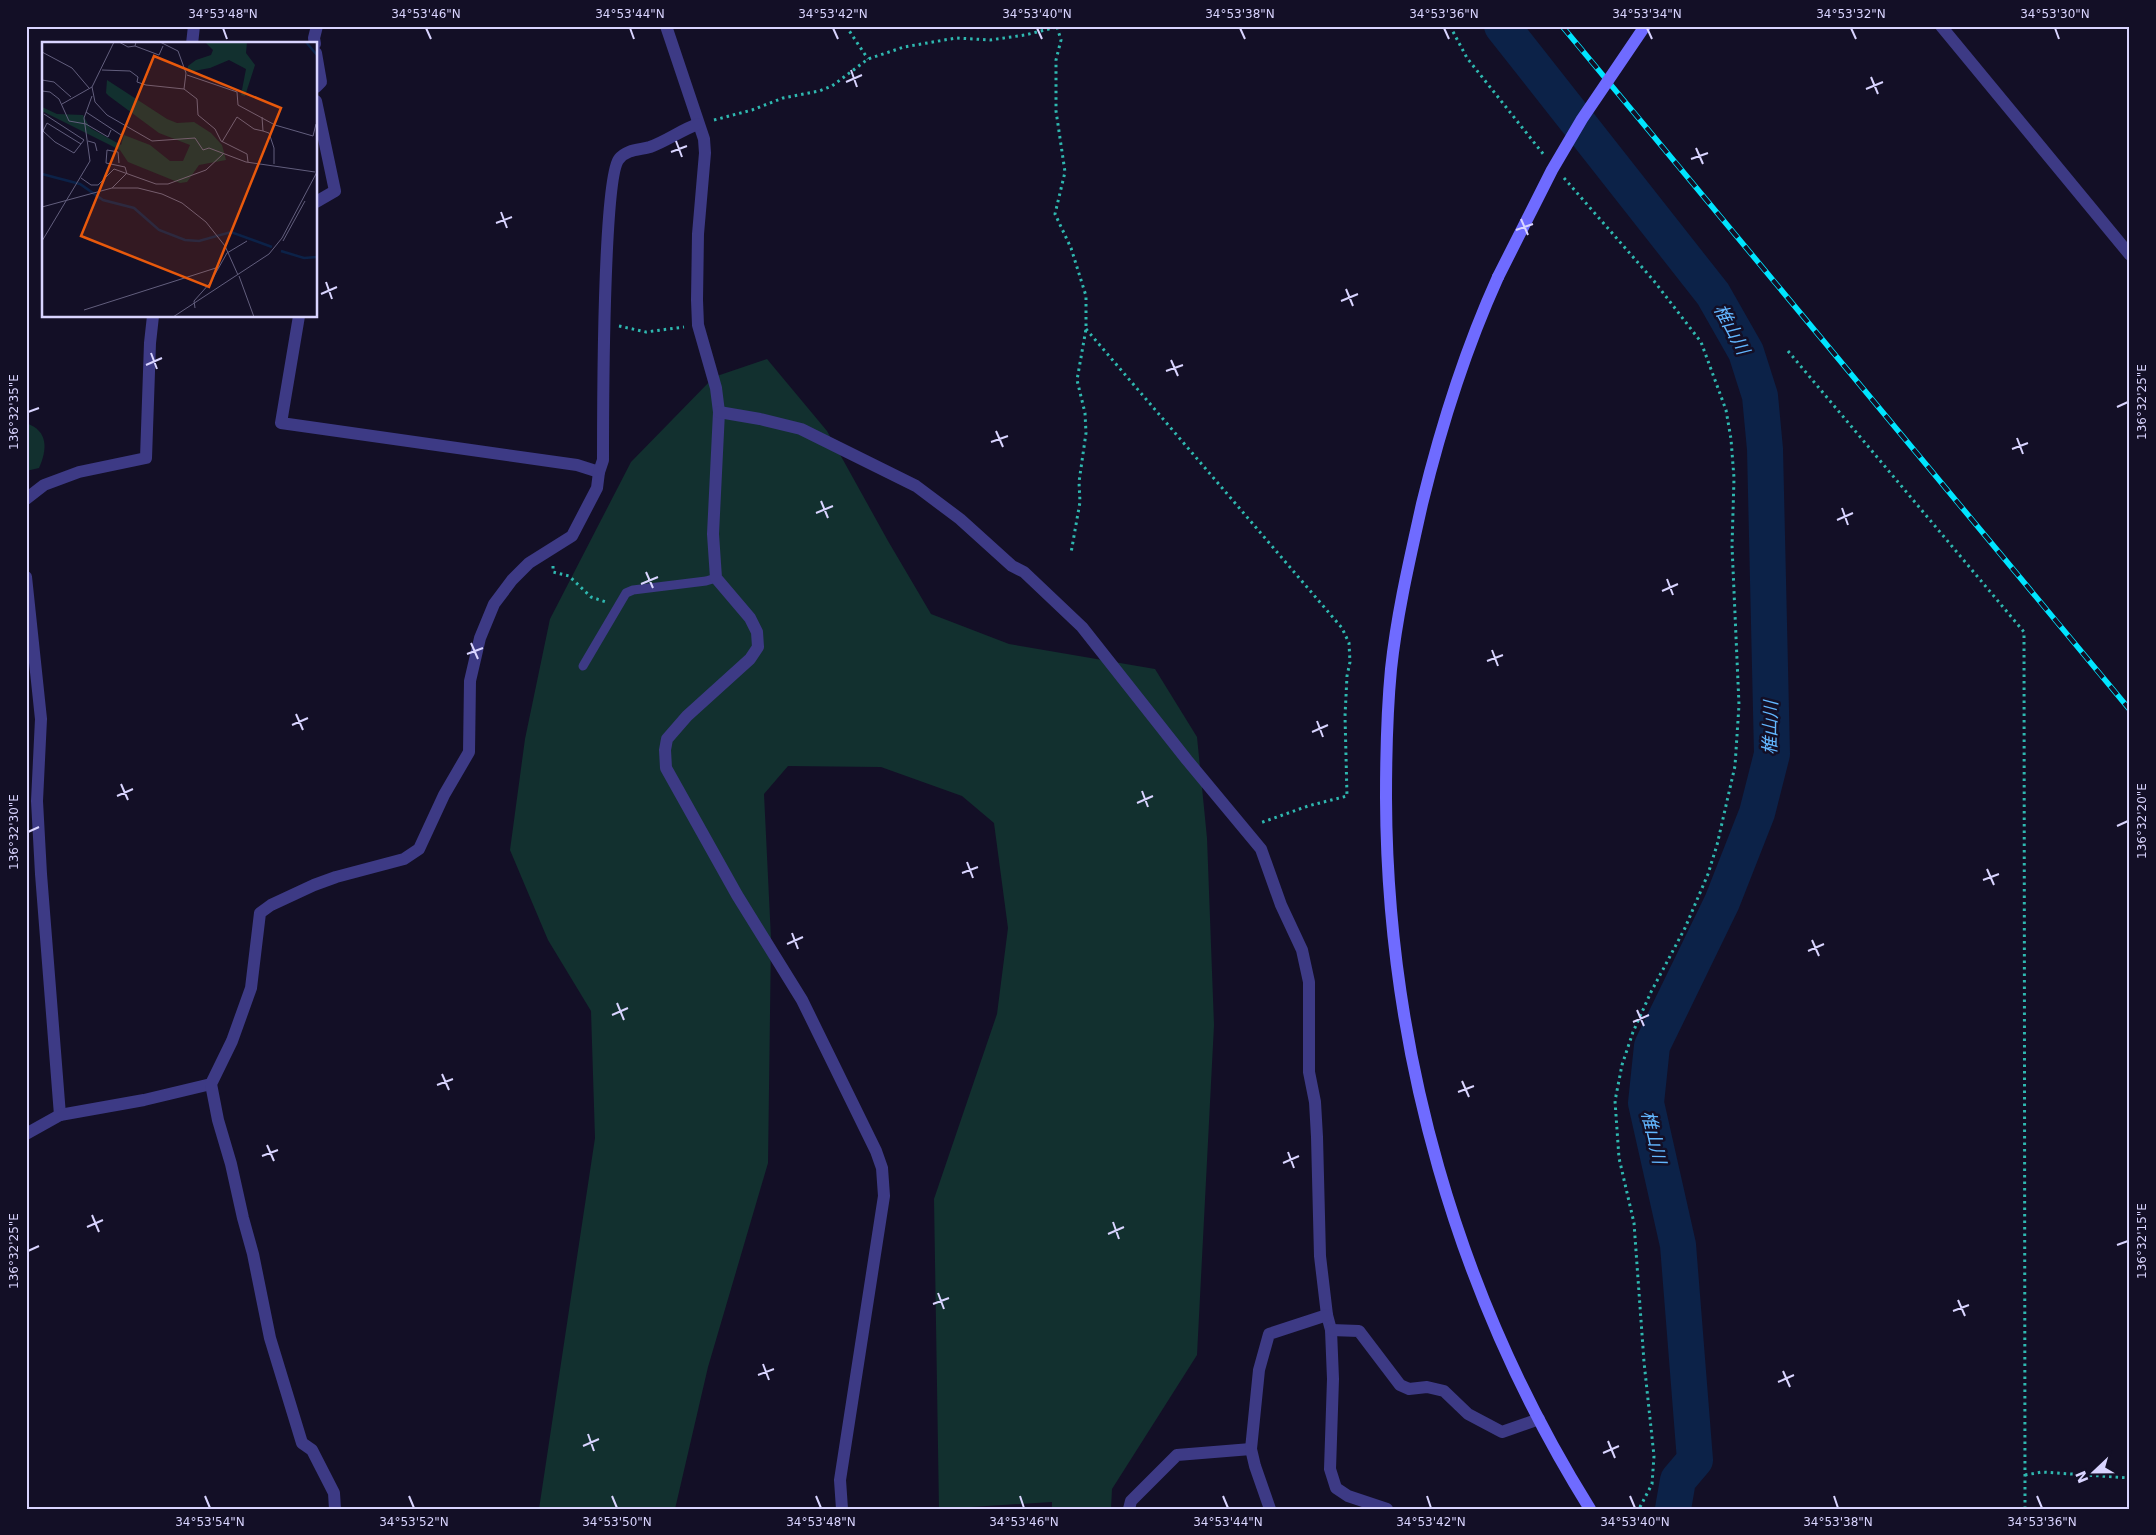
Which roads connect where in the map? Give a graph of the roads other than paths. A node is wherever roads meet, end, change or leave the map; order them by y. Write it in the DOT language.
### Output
graph roads {
  1 [pos="194,26"];
  2 [pos="317,26"];
  3 [pos="666,26"];
  4 [pos="1645,26"];
  5 [pos="1941,26"];
  6 [pos="192,42"];
  7 [pos="315,42"];
  8 [pos="318,65"];
  9 [pos="318,85"];
  10 [pos="318,110"];
  11 [pos="698,124"];
  12 [pos="318,201"];
  13 [pos="2130,255"];
  14 [pos="154,318"];
  15 [pos="298,318"];
  16 [pos="718,412"];
  17 [pos="598,472"];
  18 [pos="26,499"];
  19 [pos="26,577"];
  20 [pos="716,578"];
  21 [pos="583,666"];
  22 [pos="211,1084"];
  23 [pos="60,1115"];
  24 [pos="26,1134"];
  25 [pos="1327,1315"];
  26 [pos="1331,1330"];
  27 [pos="1539,1419"];
  28 [pos="1251,1449"];
  29 [pos="335,1509"];
  30 [pos="842,1509"];
  31 [pos="1129,1509"];
  32 [pos="1270,1509"];
  33 [pos="1387,1509"];
  34 [pos="1590,1509"];
  1 -- 6 [label="street"];
  2 -- 7 [label="street"];
  3 -- 11 [label="street"];
  4 -- 27 [label="street, bridge"];
  5 -- 13 [label="street"];
  8 -- 9 [label="street"];
  10 -- 12 [label="street"];
  11 -- 16 [label="street"];
  11 -- 17 [label="street"];
  14 -- 18 [label="street"];
  15 -- 17 [label="street"];
  16 -- 20 [label="street"];
  16 -- 25 [label="street"];
  17 -- 22 [label="street"];
  19 -- 23 [label="street"];
  20 -- 21 [label="lane"];
  20 -- 30 [label="street"];
  22 -- 23 [label="street"];
  22 -- 29 [label="street"];
  23 -- 24 [label="street"];
  25 -- 26 [label="street"];
  25 -- 28 [label="street"];
  26 -- 27 [label="street"];
  26 -- 33 [label="street"];
  27 -- 34 [label="street"];
  28 -- 31 [label="street"];
  28 -- 32 [label="street"];
}
